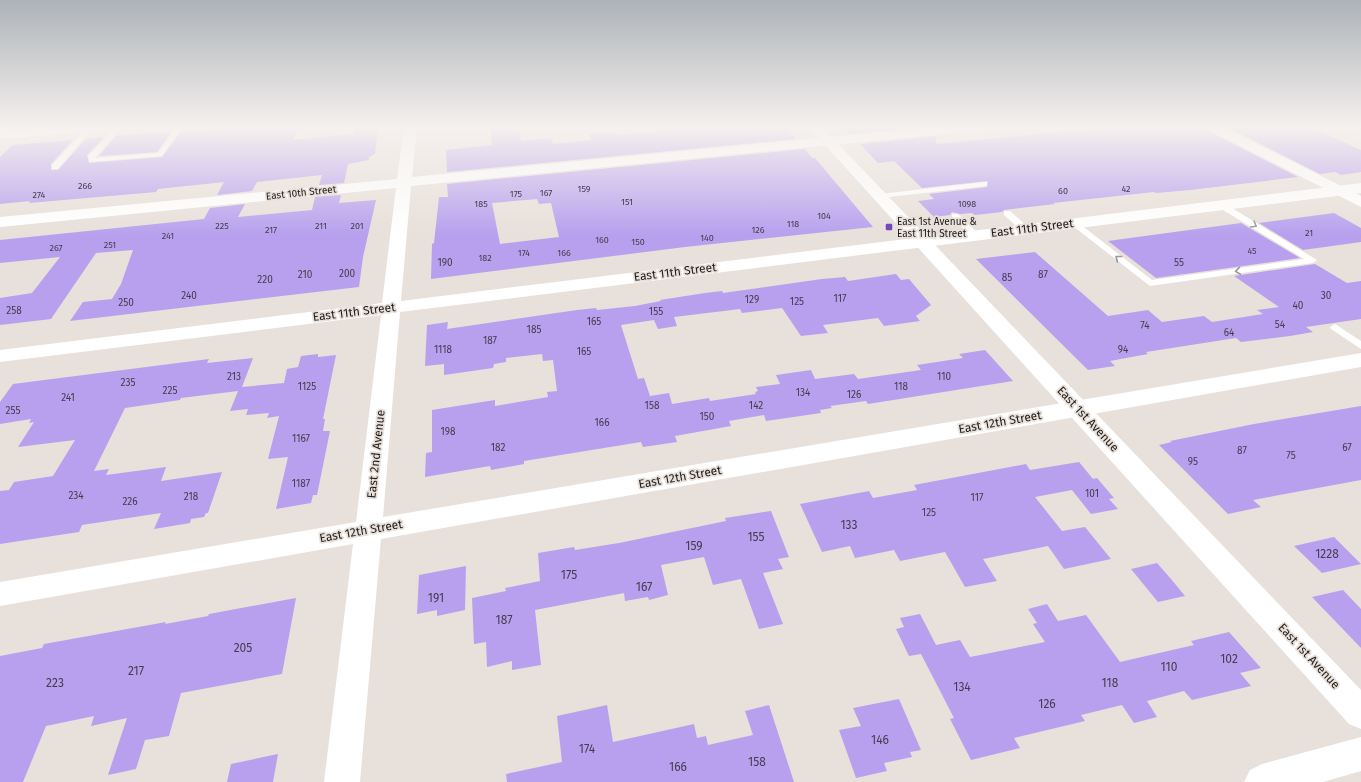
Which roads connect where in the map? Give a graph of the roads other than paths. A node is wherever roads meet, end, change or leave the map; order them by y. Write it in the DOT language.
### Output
graph roads {
  1 [pos="59,162"];
  2 [pos="406,162"];
  3 [pos="573,162"];
  4 [pos="848,162"];
  5 [pos="1289,162"];
  6 [pos="1295,162"];
  7 [pos="55,167"];
  8 [pos="404,182"];
  9 [pos="984,184"];
  10 [pos="1354,193"];
  11 [pos="880,196"];
  12 [pos="1221,205"];
  13 [pos="1007,213"];
  14 [pos="956,216"];
  15 [pos="0,222"];
  16 [pos="1073,223"];
  17 [pos="1025,229"];
  18 [pos="975,235"];
  19 [pos="923,242"];
  20 [pos="392,307"];
  21 [pos="1335,327"];
  22 [pos="1361,346"];
  23 [pos="0,356"];
  24 [pos="1361,360"];
  25 [pos="1079,409"];
  26 [pos="368,530"];
  27 [pos="0,594"];
  28 [pos="1361,713"];
  29 [pos="1361,754"];
  30 [pos="342,782"];
  31 [pos="1262,782"];
  1 -- 7 [label="lane"];
  2 -- 8 [label="street, East 2nd Avenue"];
  3 -- 8 [label="street, East 10th Street"];
  4 -- 11 [label="street, East 1st Avenue"];
  5 -- 10 [label="street"];
  6 -- 10 [label="street"];
  8 -- 15 [label="street, East 10th Street"];
  8 -- 20 [label="street, East 2nd Avenue"];
  9 -- 11 [label="lane"];
  10 -- 12 [label="street, East 11th Street"];
  11 -- 19 [label="street, East 1st Avenue"];
  12 -- 16 [label="street, East 11th Street"];
  12 -- 16 [label="lane, one-way"];
  13 -- 17 [label="lane"];
  14 -- 18 [label="lane"];
  16 -- 17 [label="street, East 11th Street"];
  17 -- 18 [label="street, East 11th Street"];
  18 -- 19 [label="street, East 11th Street"];
  19 -- 20 [label="street, East 11th Street"];
  19 -- 25 [label="street, East 1st Avenue"];
  20 -- 23 [label="street, East 11th Street"];
  20 -- 26 [label="street, East 2nd Avenue"];
  21 -- 22 [label="lane"];
  24 -- 25 [label="street, East 12th Street"];
  25 -- 26 [label="street, East 12th Street"];
  25 -- 28 [label="street, East 1st Avenue"];
  26 -- 27 [label="street, East 12th Street"];
  26 -- 30 [label="street, East 2nd Avenue"];
  29 -- 31 [label="street"];
}
